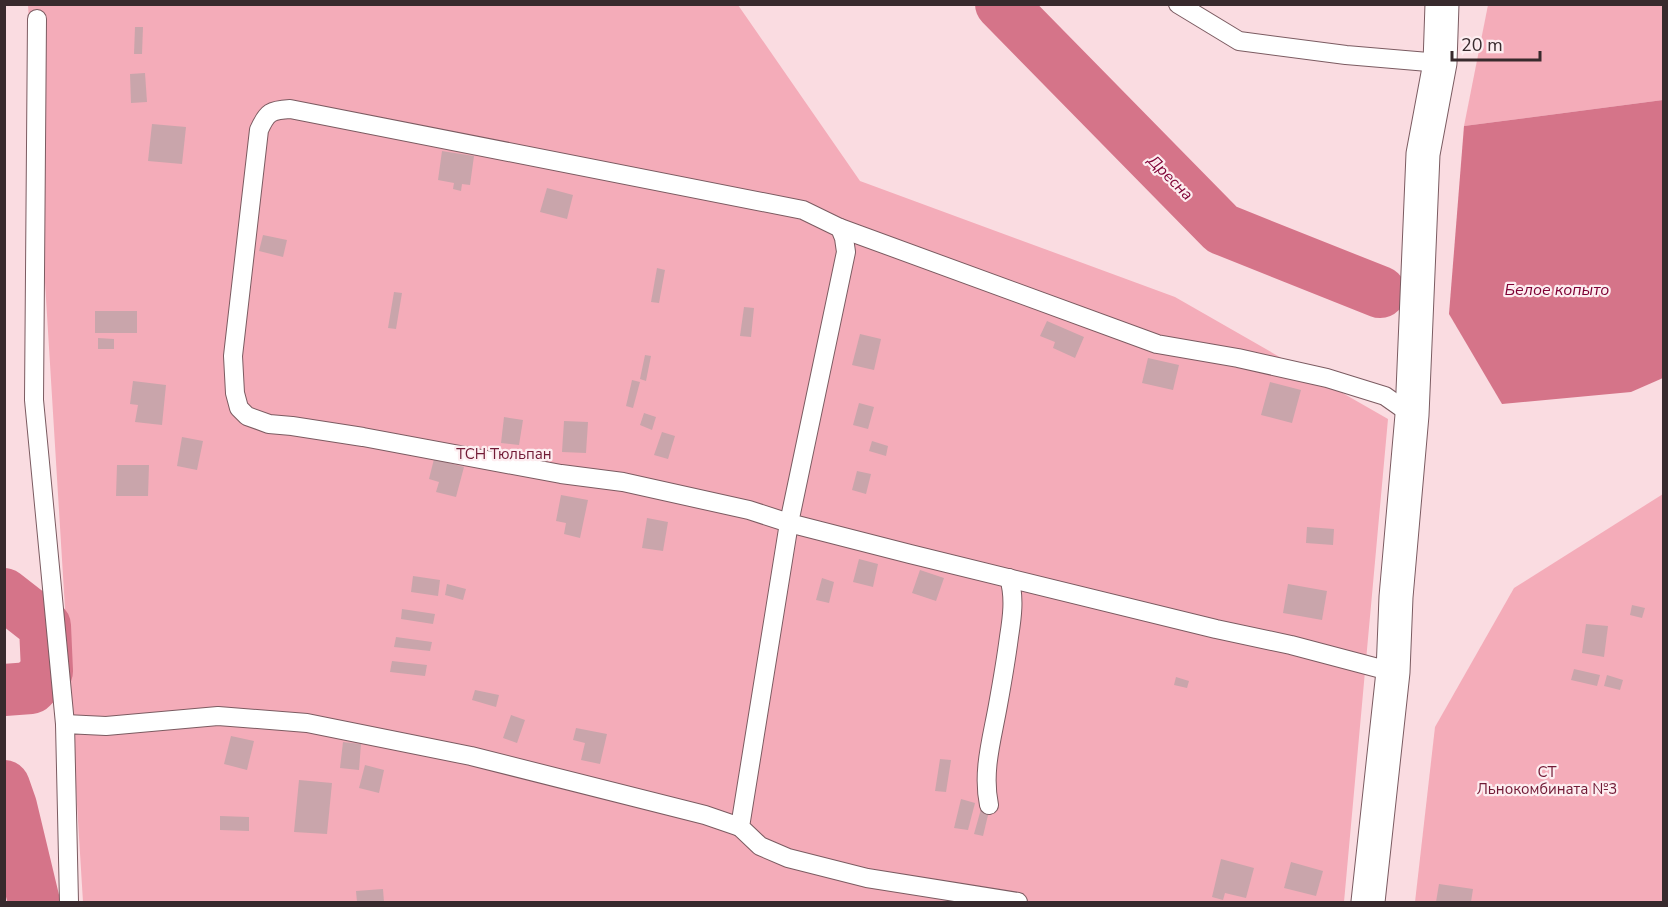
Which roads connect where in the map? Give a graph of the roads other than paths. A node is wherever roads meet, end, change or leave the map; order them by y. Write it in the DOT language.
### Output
graph roads {
  1 [pos="1178,4"];
  2 [pos="1442,4"];
  3 [pos="37,20"];
  4 [pos="1440,63"];
  5 [pos="840,228"];
  6 [pos="1412,415"];
  7 [pos="789,523"];
  8 [pos="1010,578"];
  9 [pos="1393,672"];
  10 [pos="65,724"];
  11 [pos="989,805"];
  12 [pos="740,827"];
  13 [pos="69,903"];
  14 [pos="1018,903"];
  15 [pos="1368,903"];
  1 -- 4 [label="lane"];
  2 -- 4 [label="street"];
  3 -- 10 [label="lane"];
  4 -- 6 [label="street"];
  5 -- 6 [label="lane"];
  5 -- 7 [label="lane"];
  5 -- 7 [label="lane"];
  6 -- 9 [label="street"];
  7 -- 8 [label="lane"];
  7 -- 12 [label="lane"];
  8 -- 9 [label="lane"];
  8 -- 11 [label="lane"];
  9 -- 15 [label="street"];
  10 -- 12 [label="lane"];
  10 -- 13 [label="lane"];
  12 -- 14 [label="lane"];
}
